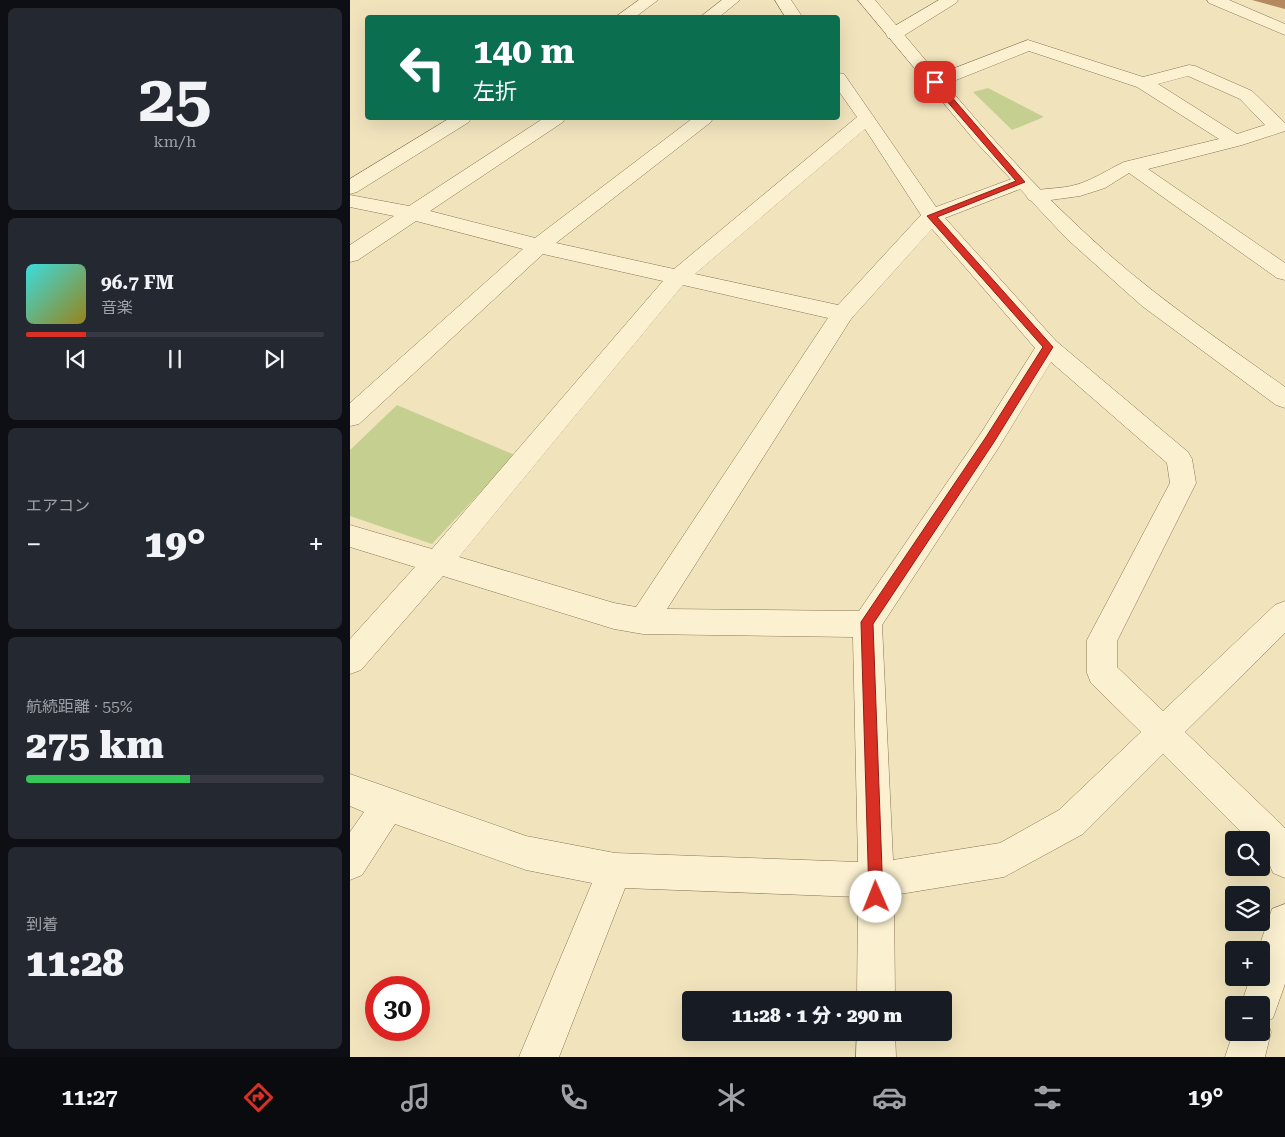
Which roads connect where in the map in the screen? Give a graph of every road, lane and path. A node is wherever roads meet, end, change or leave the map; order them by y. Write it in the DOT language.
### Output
graph roads {
  1 [pos="650,0"];
  2 [pos="732,0"];
  3 [pos="783,0"];
  4 [pos="866,0"];
  5 [pos="950,0"];
  6 [pos="1215,0"];
  7 [pos="627,15"];
  8 [pos="711,15"];
  9 [pos="793,15"];
  10 [pos="1285,30"];
  11 [pos="894,34"];
  12 [pos="840,81"];
  13 [pos="935,82"];
  14 [pos="1143,83"];
  15 [pos="867,118"];
  16 [pos="459,120"];
  17 [pos="553,120"];
  18 [pos="701,120"];
  19 [pos="1235,141"];
  20 [pos="1131,166"];
  21 [pos="1021,182"];
  22 [pos="350,188"];
  23 [pos="1036,196"];
  24 [pos="350,201"];
  25 [pos="411,213"];
  26 [pos="932,216"];
  27 [pos="539,246"];
  28 [pos="350,255"];
  29 [pos="1285,273"];
  30 [pos="679,276"];
  31 [pos="843,314"];
  32 [pos="1048,347"];
  33 [pos="1285,399"];
  34 [pos="350,417"];
  35 [pos="350,536"];
  36 [pos="437,562"];
  37 [pos="1285,614"];
  38 [pos="643,620"];
  39 [pos="867,622"];
  40 [pos="350,660"];
  41 [pos="1164,732"];
  42 [pos="350,790"];
  43 [pos="388,805"];
  44 [pos="1285,860"];
  45 [pos="350,863"];
  46 [pos="615,870"];
  47 [pos="876,880"];
  48 [pos="1285,922"];
  49 [pos="876,991"];
  50 [pos="1263,996"];
  51 [pos="876,1041"];
  52 [pos="1249,1041"];
  53 [pos="539,1057"];
  54 [pos="876,1057"];
  55 [pos="1245,1057"];
  1 -- 7 [label="street"];
  2 -- 8 [label="street"];
  3 -- 9 [label="street"];
  4 -- 11 [label="street"];
  5 -- 11 [label="street"];
  6 -- 10 [label="street"];
  11 -- 13 [label="street"];
  12 -- 15 [label="street"];
  13 -- 14 [label="street"];
  13 -- 21 [label="street"];
  14 -- 19 [label="street"];
  14 -- 19 [label="street"];
  15 -- 26 [label="street"];
  15 -- 30 [label="street"];
  16 -- 22 [label="street"];
  17 -- 25 [label="street"];
  18 -- 27 [label="street"];
  19 -- 20 [label="street"];
  20 -- 23 [label="street"];
  20 -- 29 [label="street"];
  21 -- 23 [label="street"];
  21 -- 26 [label="street"];
  23 -- 33 [label="street"];
  24 -- 25 [label="street"];
  25 -- 27 [label="street"];
  25 -- 28 [label="street"];
  26 -- 31 [label="street"];
  26 -- 32 [label="street"];
  27 -- 30 [label="street"];
  27 -- 34 [label="street"];
  30 -- 31 [label="street"];
  30 -- 36 [label="street"];
  31 -- 38 [label="street"];
  32 -- 39 [label="street"];
  32 -- 41 [label="street"];
  35 -- 36 [label="street"];
  36 -- 38 [label="street"];
  36 -- 40 [label="street"];
  37 -- 41 [label="street"];
  38 -- 39 [label="street"];
  39 -- 47 [label="street"];
  41 -- 44 [label="street"];
  41 -- 47 [label="street"];
  42 -- 43 [label="street"];
  43 -- 45 [label="street"];
  43 -- 46 [label="street"];
  46 -- 47 [label="street"];
  46 -- 53 [label="street"];
  47 -- 49 [label="street"];
  48 -- 50 [label="street"];
  51 -- 54 [label="street"];
  52 -- 55 [label="street"];
}
